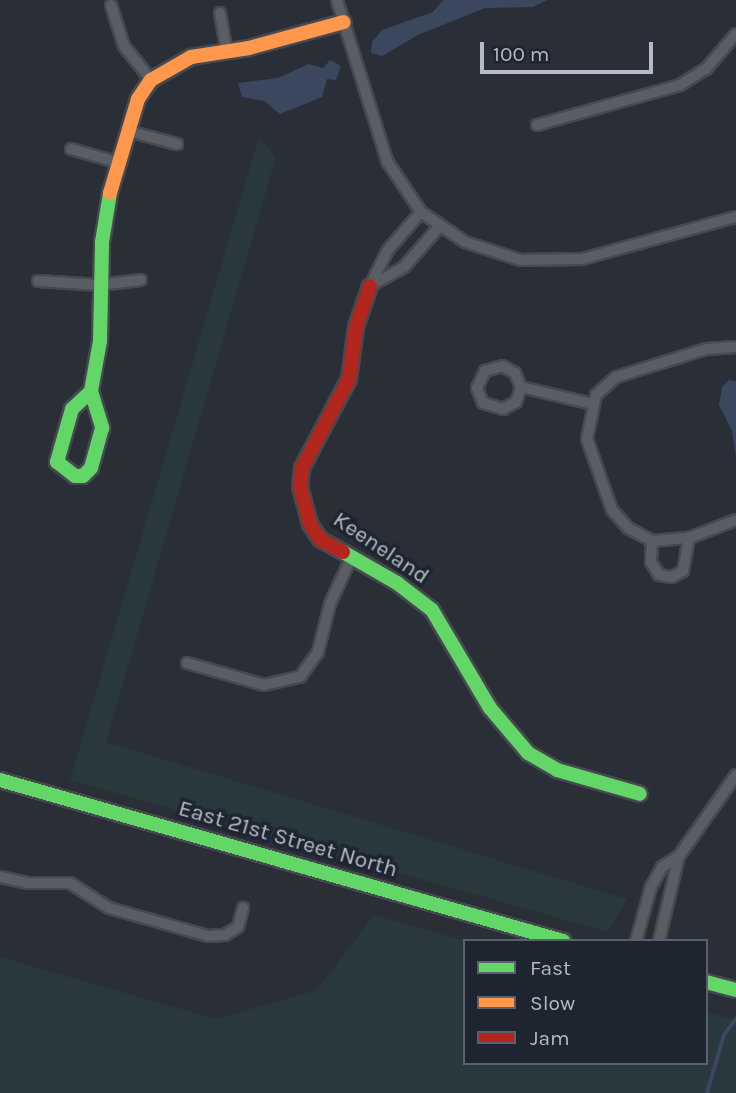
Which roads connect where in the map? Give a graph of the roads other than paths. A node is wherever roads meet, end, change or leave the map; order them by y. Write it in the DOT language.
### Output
graph roads {
  1 [pos="337,0"];
  2 [pos="111,5"];
  3 [pos="220,13"];
  4 [pos="344,22"];
  5 [pos="736,34"];
  6 [pos="227,51"];
  7 [pos="151,80"];
  8 [pos="537,125"];
  9 [pos="128,131"];
  10 [pos="177,145"];
  11 [pos="71,149"];
  12 [pos="117,162"];
  13 [pos="421,212"];
  14 [pos="736,217"];
  15 [pos="439,227"];
  16 [pos="141,280"];
  17 [pos="38,281"];
  18 [pos="100,285"];
  19 [pos="370,286"];
  20 [pos="736,347"];
  21 [pos="521,387"];
  22 [pos="91,391"];
  23 [pos="593,404"];
  24 [pos="736,520"];
  25 [pos="689,538"];
  26 [pos="652,541"];
  27 [pos="351,558"];
  28 [pos="187,663"];
  29 [pos="736,775"];
  30 [pos="0,780"];
  31 [pos="640,794"];
  32 [pos="679,856"];
  33 [pos="0,877"];
  34 [pos="243,908"];
  35 [pos="556,939"];
  36 [pos="637,939"];
  37 [pos="659,939"];
  38 [pos="708,983"];
  39 [pos="736,990"];
  1 -- 4 [label="street"];
  2 -- 7 [label="street"];
  3 -- 6 [label="street"];
  4 -- 6 [label="street"];
  4 -- 13 [label="street"];
  5 -- 8 [label="street"];
  6 -- 7 [label="street"];
  7 -- 9 [label="street"];
  9 -- 10 [label="street"];
  9 -- 12 [label="street"];
  11 -- 12 [label="street"];
  12 -- 18 [label="street"];
  13 -- 15 [label="street"];
  13 -- 19 [label="street, Keeneland"];
  14 -- 15 [label="street"];
  15 -- 19 [label="street"];
  16 -- 18 [label="street"];
  17 -- 18 [label="street"];
  18 -- 22 [label="street"];
  19 -- 27 [label="street, Keeneland"];
  20 -- 23 [label="street"];
  21 -- 21 [label="street"];
  21 -- 23 [label="street"];
  22 -- 22 [label="street"];
  23 -- 26 [label="street"];
  24 -- 25 [label="street"];
  25 -- 26 [label="street"];
  25 -- 26 [label="street"];
  27 -- 28 [label="street"];
  27 -- 31 [label="street, Keeneland"];
  29 -- 32 [label="street"];
  30 -- 35 [label="street, East 21st Street North"];
  32 -- 36 [label="street"];
  32 -- 37 [label="street"];
  33 -- 34 [label="street"];
  38 -- 39 [label="street"];
}
